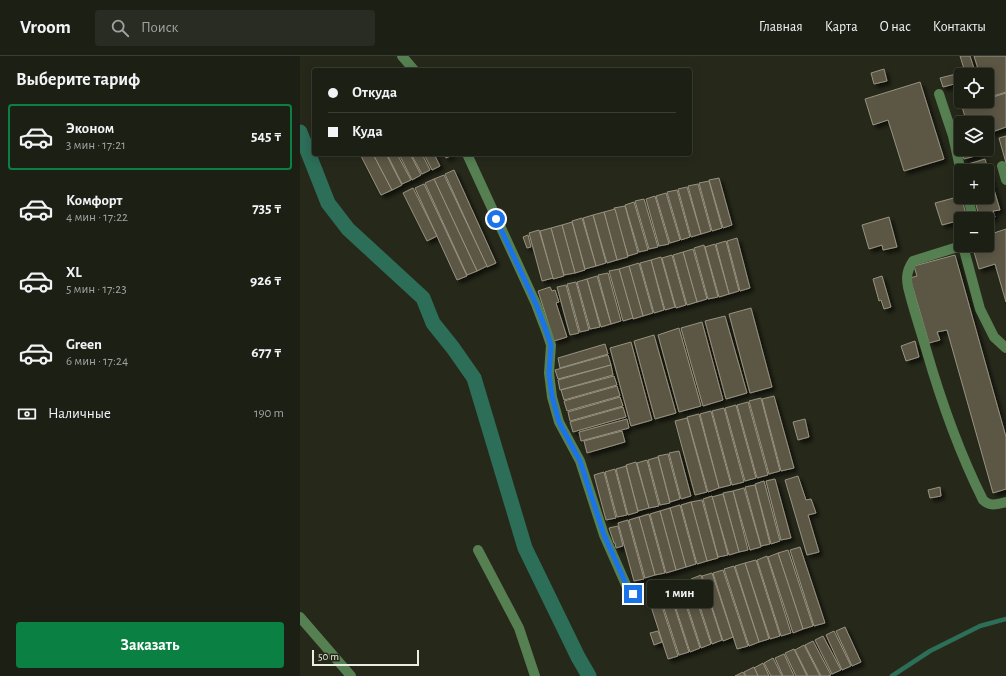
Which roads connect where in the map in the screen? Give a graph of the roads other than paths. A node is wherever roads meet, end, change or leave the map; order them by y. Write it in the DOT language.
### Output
graph roads {
  1 [pos="402,56"];
  2 [pos="412,68"];
  3 [pos="939,94"];
  4 [pos="468,156"];
  5 [pos="959,164"];
  6 [pos="1002,166"];
  7 [pos="1006,180"];
  8 [pos="954,248"];
  9 [pos="965,252"];
  10 [pos="1006,348"];
  11 [pos="1006,502"];
  12 [pos="478,550"];
  13 [pos="633,594"];
  14 [pos="300,616"];
  15 [pos="351,676"];
  16 [pos="535,676"];
  1 -- 2 [label="street"];
  3 -- 5 [label="street"];
  4 -- 13 [label="street"];
  6 -- 7 [label="street"];
  8 -- 11 [label="street"];
  9 -- 10 [label="street"];
  12 -- 16 [label="street"];
  14 -- 15 [label="street"];
}
